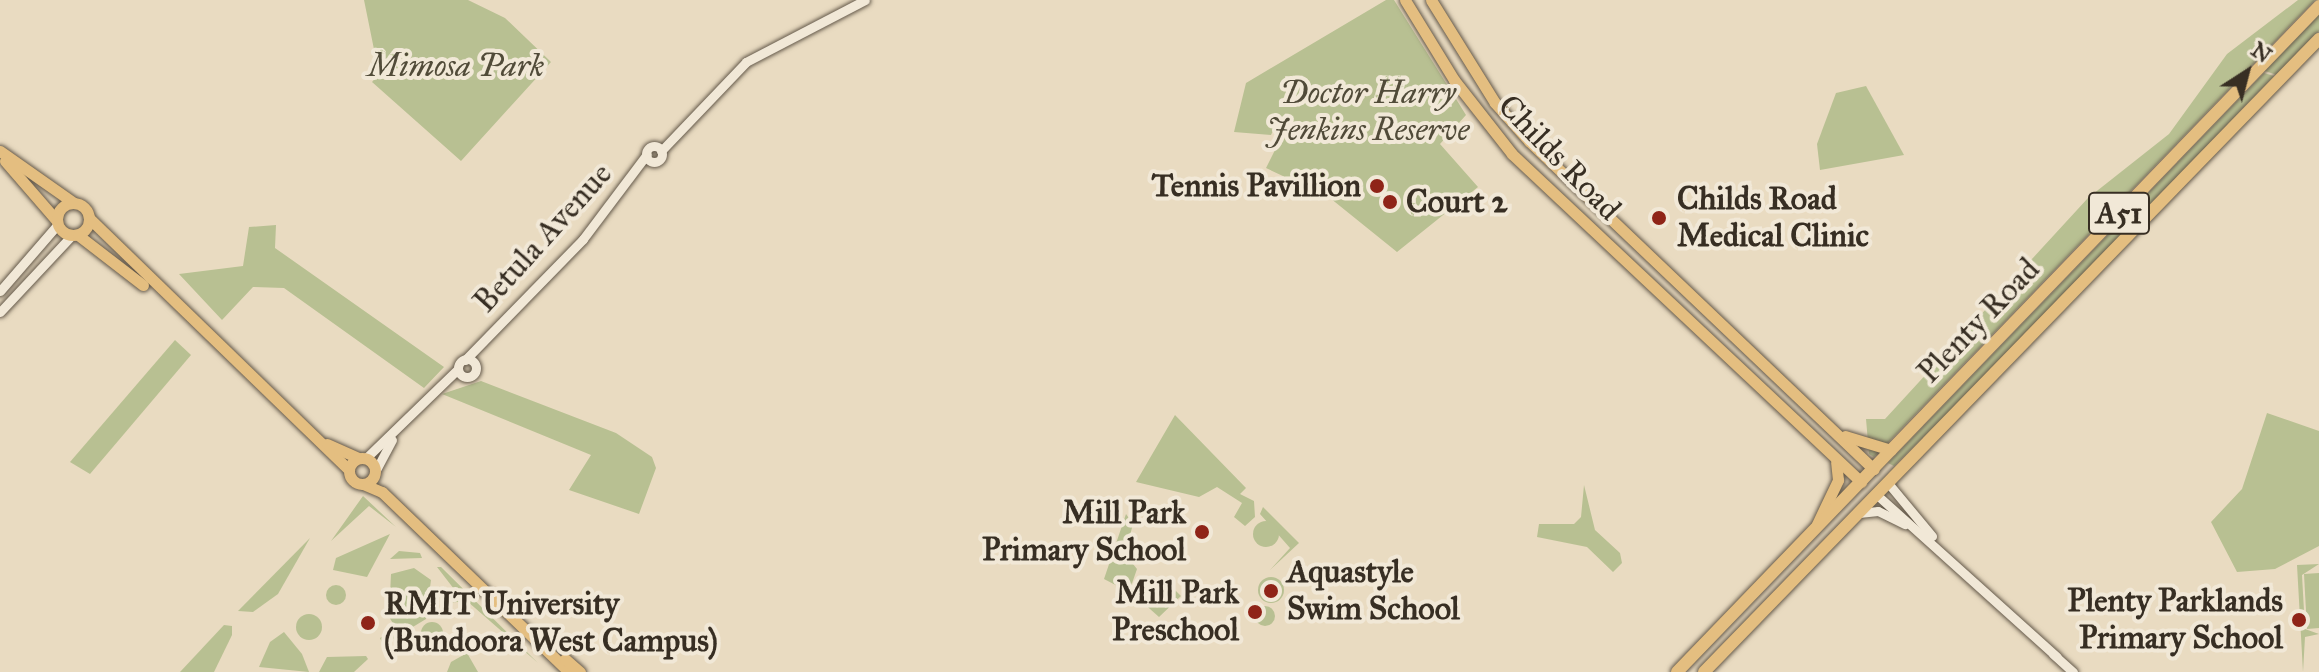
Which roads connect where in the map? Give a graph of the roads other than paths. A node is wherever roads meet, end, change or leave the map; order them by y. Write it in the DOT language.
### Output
graph roads {
  1 [pos="865,0"];
  2 [pos="1405,0"];
  3 [pos="1431,0"];
  4 [pos="2319,6"];
  5 [pos="2319,39"];
  6 [pos="0,154"];
  7 [pos="1564,174"];
  8 [pos="1546,187"];
  9 [pos="74,203"];
  10 [pos="1563,203"];
  11 [pos="1607,215"];
  12 [pos="89,218"];
  13 [pos="1579,219"];
  14 [pos="58,222"];
  15 [pos="75,235"];
  16 [pos="2,289"];
  17 [pos="15,296"];
  18 [pos="0,312"];
  19 [pos="204,331"];
  20 [pos="470,362"];
  21 [pos="458,369"];
  22 [pos="466,377"];
  23 [pos="442,388"];
  24 [pos="1826,424"];
  25 [pos="1809,436"];
  26 [pos="394,437"];
  27 [pos="326,444"];
  28 [pos="1891,450"];
  29 [pos="362,458"];
  30 [pos="1836,462"];
  31 [pos="1874,469"];
  32 [pos="349,470"];
  33 [pos="376,471"];
  34 [pos="1861,482"];
  35 [pos="1888,483"];
  36 [pos="363,484"];
  37 [pos="1877,495"];
  38 [pos="403,512"];
  39 [pos="1859,513"];
  40 [pos="1918,531"];
  41 [pos="1811,535"];
  42 [pos="1954,560"];
  43 [pos="515,619"];
  44 [pos="569,672"];
  45 [pos="580,672"];
  46 [pos="1677,672"];
  47 [pos="1704,672"];
  48 [pos="2073,672"];
  1 -- 20 [label="street, Betula Avenue"];
  2 -- 8 [label="main road, Childs Road"];
  3 -- 7 [label="main road, Childs Road"];
  4 -- 28 [label="highway, Plenty Road / A51"];
  5 -- 35 [label="highway, Plenty Road / A51"];
  6 -- 9 [label="main road"];
  6 -- 14 [label="main road"];
  7 -- 8 [label="main road"];
  7 -- 10 [label="main road"];
  7 -- 11 [label="main road, Childs Road"];
  8 -- 10 [label="main road, Childs Road"];
  9 -- 12 [label="main road"];
  9 -- 14 [label="main road"];
  10 -- 13 [label="main road, Childs Road"];
  11 -- 13 [label="main road"];
  11 -- 24 [label="main road, Childs Road"];
  12 -- 15 [label="main road"];
  12 -- 19 [label="main road"];
  13 -- 25 [label="main road, Childs Road"];
  14 -- 15 [label="main road"];
  14 -- 16 [label="street"];
  15 -- 17 [label="street"];
  15 -- 19 [label="main road"];
  16 -- 17 [label="street"];
  17 -- 18 [label="street"];
  19 -- 27 [label="main road"];
  20 -- 21 [label="street, Betula Avenue"];
  20 -- 22 [label="street, Betula Avenue"];
  21 -- 22 [label="street"];
  21 -- 23 [label="street, Betula Avenue"];
  22 -- 23 [label="street, Betula Avenue"];
  23 -- 26 [label="street, Betula Avenue"];
  24 -- 25 [label="main road"];
  24 -- 28 [label="main road"];
  24 -- 31 [label="main road, Childs Road"];
  25 -- 30 [label="main road, Childs Road"];
  26 -- 29 [label="street, Betula Avenue"];
  26 -- 33 [label="street, Betula Avenue"];
  27 -- 29 [label="main road"];
  27 -- 32 [label="main road"];
  28 -- 31 [label="highway, Plenty Road / A51"];
  29 -- 32 [label="main road"];
  29 -- 33 [label="main road"];
  30 -- 34 [label="main road, Childs Road"];
  30 -- 41 [label="main road"];
  31 -- 34 [label="highway, Plenty Road / A51"];
  31 -- 35 [label="highway, Childs Road"];
  32 -- 36 [label="main road"];
  33 -- 36 [label="main road"];
  33 -- 38 [label="main road"];
  34 -- 37 [label="highway, Childs Road"];
  34 -- 41 [label="highway, Plenty Road / A51"];
  35 -- 37 [label="highway, Plenty Road / A51"];
  35 -- 42 [label="street"];
  36 -- 38 [label="main road"];
  37 -- 39 [label="highway, Plenty Road / A51"];
  37 -- 40 [label="street"];
  38 -- 43 [label="main road"];
  39 -- 40 [label="street"];
  39 -- 47 [label="highway, Plenty Road / A51"];
  40 -- 42 [label="street"];
  41 -- 46 [label="highway, Plenty Road / A51"];
  42 -- 48 [label="street"];
  43 -- 44 [label="main road"];
  43 -- 45 [label="main road"];
}
